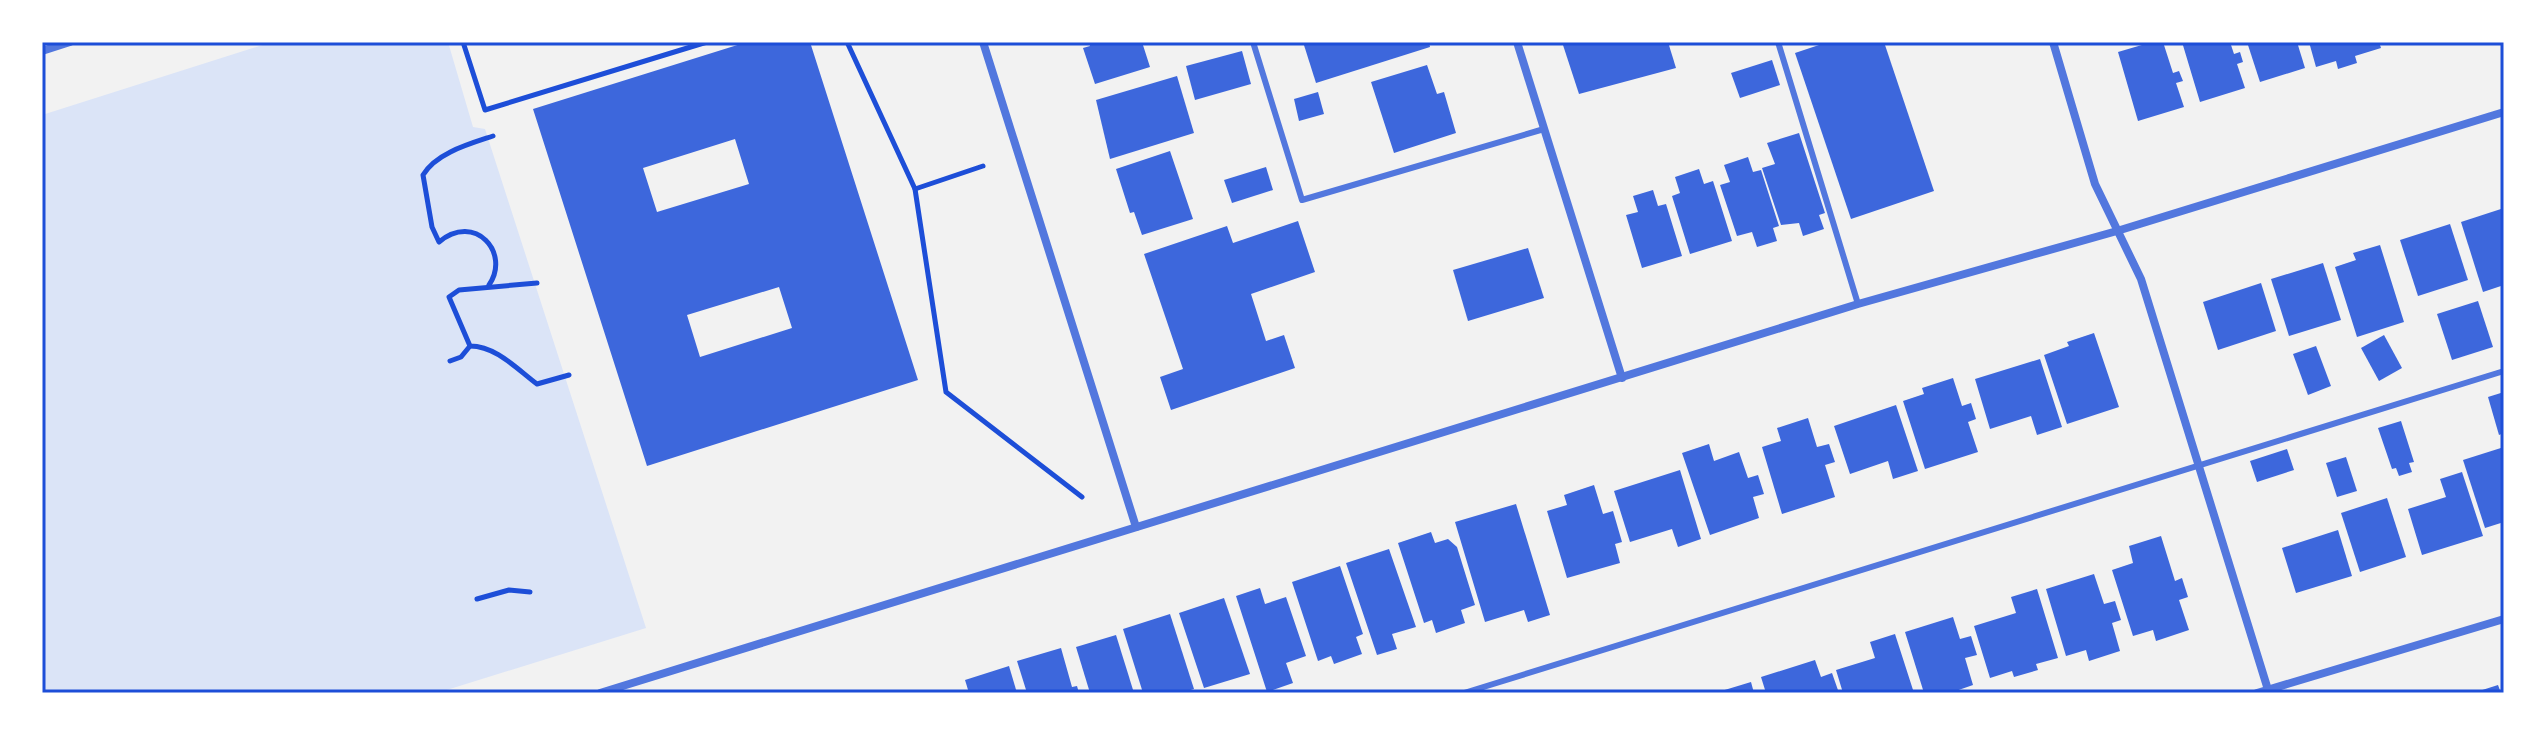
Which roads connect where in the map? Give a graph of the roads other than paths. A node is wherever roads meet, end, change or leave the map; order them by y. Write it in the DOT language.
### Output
graph roads {
  1 [pos="70,42"];
  2 [pos="983,42"];
  3 [pos="1253,42"];
  4 [pos="1517,42"];
  5 [pos="1778,42"];
  6 [pos="2053,42"];
  7 [pos="42,51"];
  8 [pos="2504,112"];
  9 [pos="1544,129"];
  10 [pos="2117,231"];
  11 [pos="1858,304"];
  12 [pos="2504,371"];
  13 [pos="1622,378"];
  14 [pos="2200,466"];
  15 [pos="1136,527"];
  16 [pos="2504,619"];
  17 [pos="2269,691"];
  18 [pos="600,693"];
  19 [pos="1464,693"];
  20 [pos="2257,693"];
  1 -- 7 [label="street"];
  2 -- 15 [label="street"];
  3 -- 9 [label="lane"];
  4 -- 9 [label="street"];
  5 -- 11 [label="lane"];
  6 -- 10 [label="street"];
  8 -- 10 [label="street"];
  9 -- 13 [label="street"];
  10 -- 11 [label="street"];
  10 -- 14 [label="street"];
  11 -- 13 [label="street"];
  12 -- 14 [label="lane"];
  13 -- 15 [label="street"];
  14 -- 17 [label="street"];
  14 -- 19 [label="lane"];
  15 -- 18 [label="street"];
  16 -- 17 [label="street"];
  17 -- 20 [label="street"];
}
